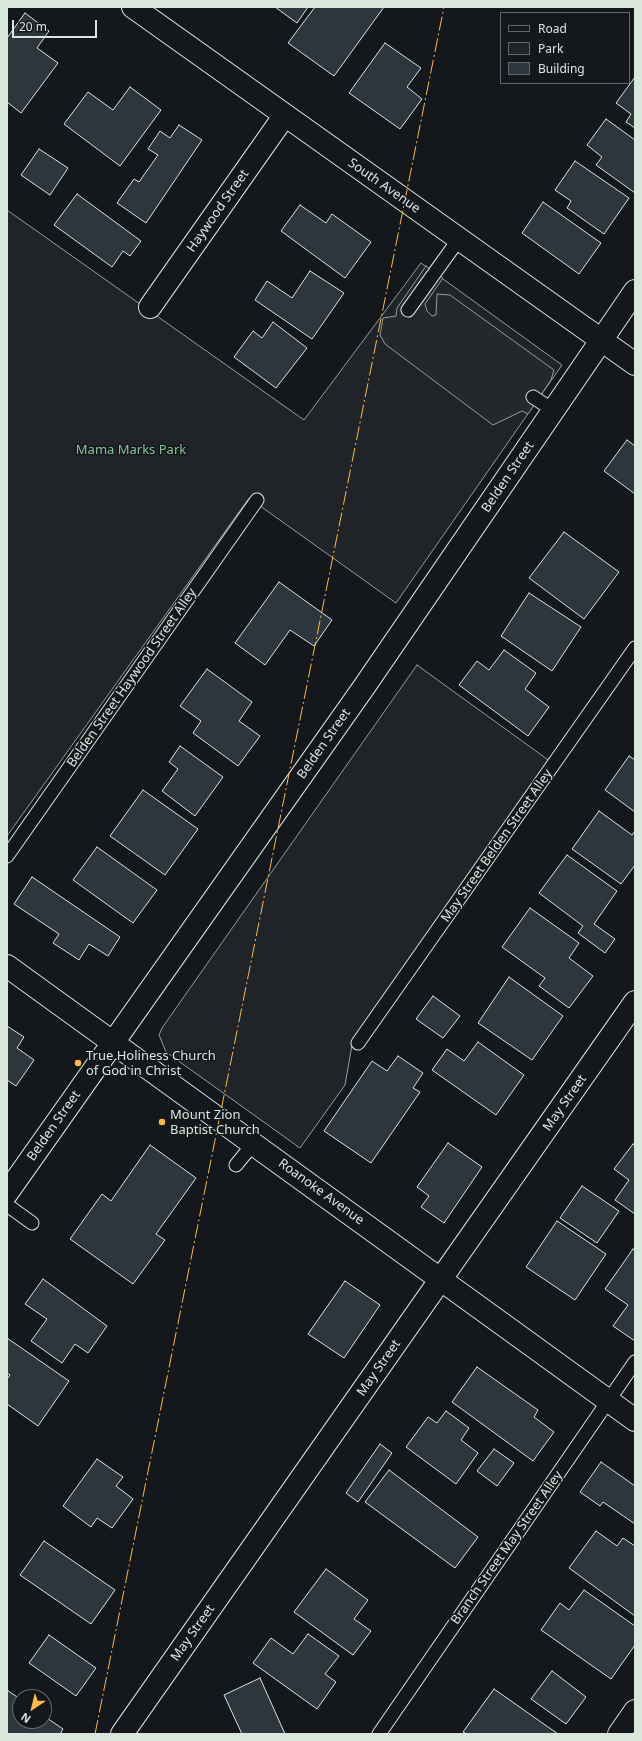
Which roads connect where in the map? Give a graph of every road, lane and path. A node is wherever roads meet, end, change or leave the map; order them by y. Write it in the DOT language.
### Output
graph roads {
  1 [pos="133,7"];
  2 [pos="285,116"];
  3 [pos="459,239"];
  4 [pos="635,291"];
  5 [pos="150,306"];
  6 [pos="408,310"];
  7 [pos="601,340"];
  8 [pos="635,364"];
  9 [pos="533,397"];
  10 [pos="553,410"];
  11 [pos="257,500"];
  12 [pos="635,648"];
  13 [pos="7,856"];
  14 [pos="7,966"];
  15 [pos="635,1002"];
  16 [pos="114,1042"];
  17 [pos="358,1043"];
  18 [pos="254,1144"];
  19 [pos="236,1165"];
  20 [pos="7,1193"];
  21 [pos="7,1206"];
  22 [pos="32,1223"];
  23 [pos="441,1279"];
  24 [pos="635,1362"];
  25 [pos="608,1401"];
  26 [pos="635,1420"];
  27 [pos="635,1711"];
  28 [pos="122,1734"];
  29 [pos="379,1734"];
  30 [pos="619,1734"];
  1 -- 2 [label="street, South Avenue"];
  2 -- 3 [label="street, South Avenue"];
  2 -- 5 [label="street, Haywood Street"];
  3 -- 6 [label="lane"];
  3 -- 7 [label="street, South Avenue"];
  4 -- 7 [label="street, Belden Street"];
  7 -- 8 [label="street, South Avenue"];
  7 -- 10 [label="street, Belden Street"];
  9 -- 10 [label="lane"];
  10 -- 16 [label="street, Belden Street"];
  11 -- 13 [label="lane, Belden Street Haywood Street Alley"];
  12 -- 17 [label="lane, May Street Belden Street Alley"];
  14 -- 16 [label="street, Roanoke Avenue"];
  15 -- 23 [label="street, May Street"];
  16 -- 18 [label="street, Roanoke Avenue"];
  16 -- 20 [label="street, Belden Street"];
  18 -- 19 [label="lane"];
  18 -- 23 [label="street, Roanoke Avenue"];
  21 -- 22 [label="lane"];
  23 -- 25 [label="street, Roanoke Avenue"];
  23 -- 28 [label="street, May Street"];
  24 -- 25 [label="lane, Branch Street May Street Alley"];
  25 -- 26 [label="street, Roanoke Avenue"];
  25 -- 29 [label="lane, Branch Street May Street Alley"];
  27 -- 30 [label="street"];
}
